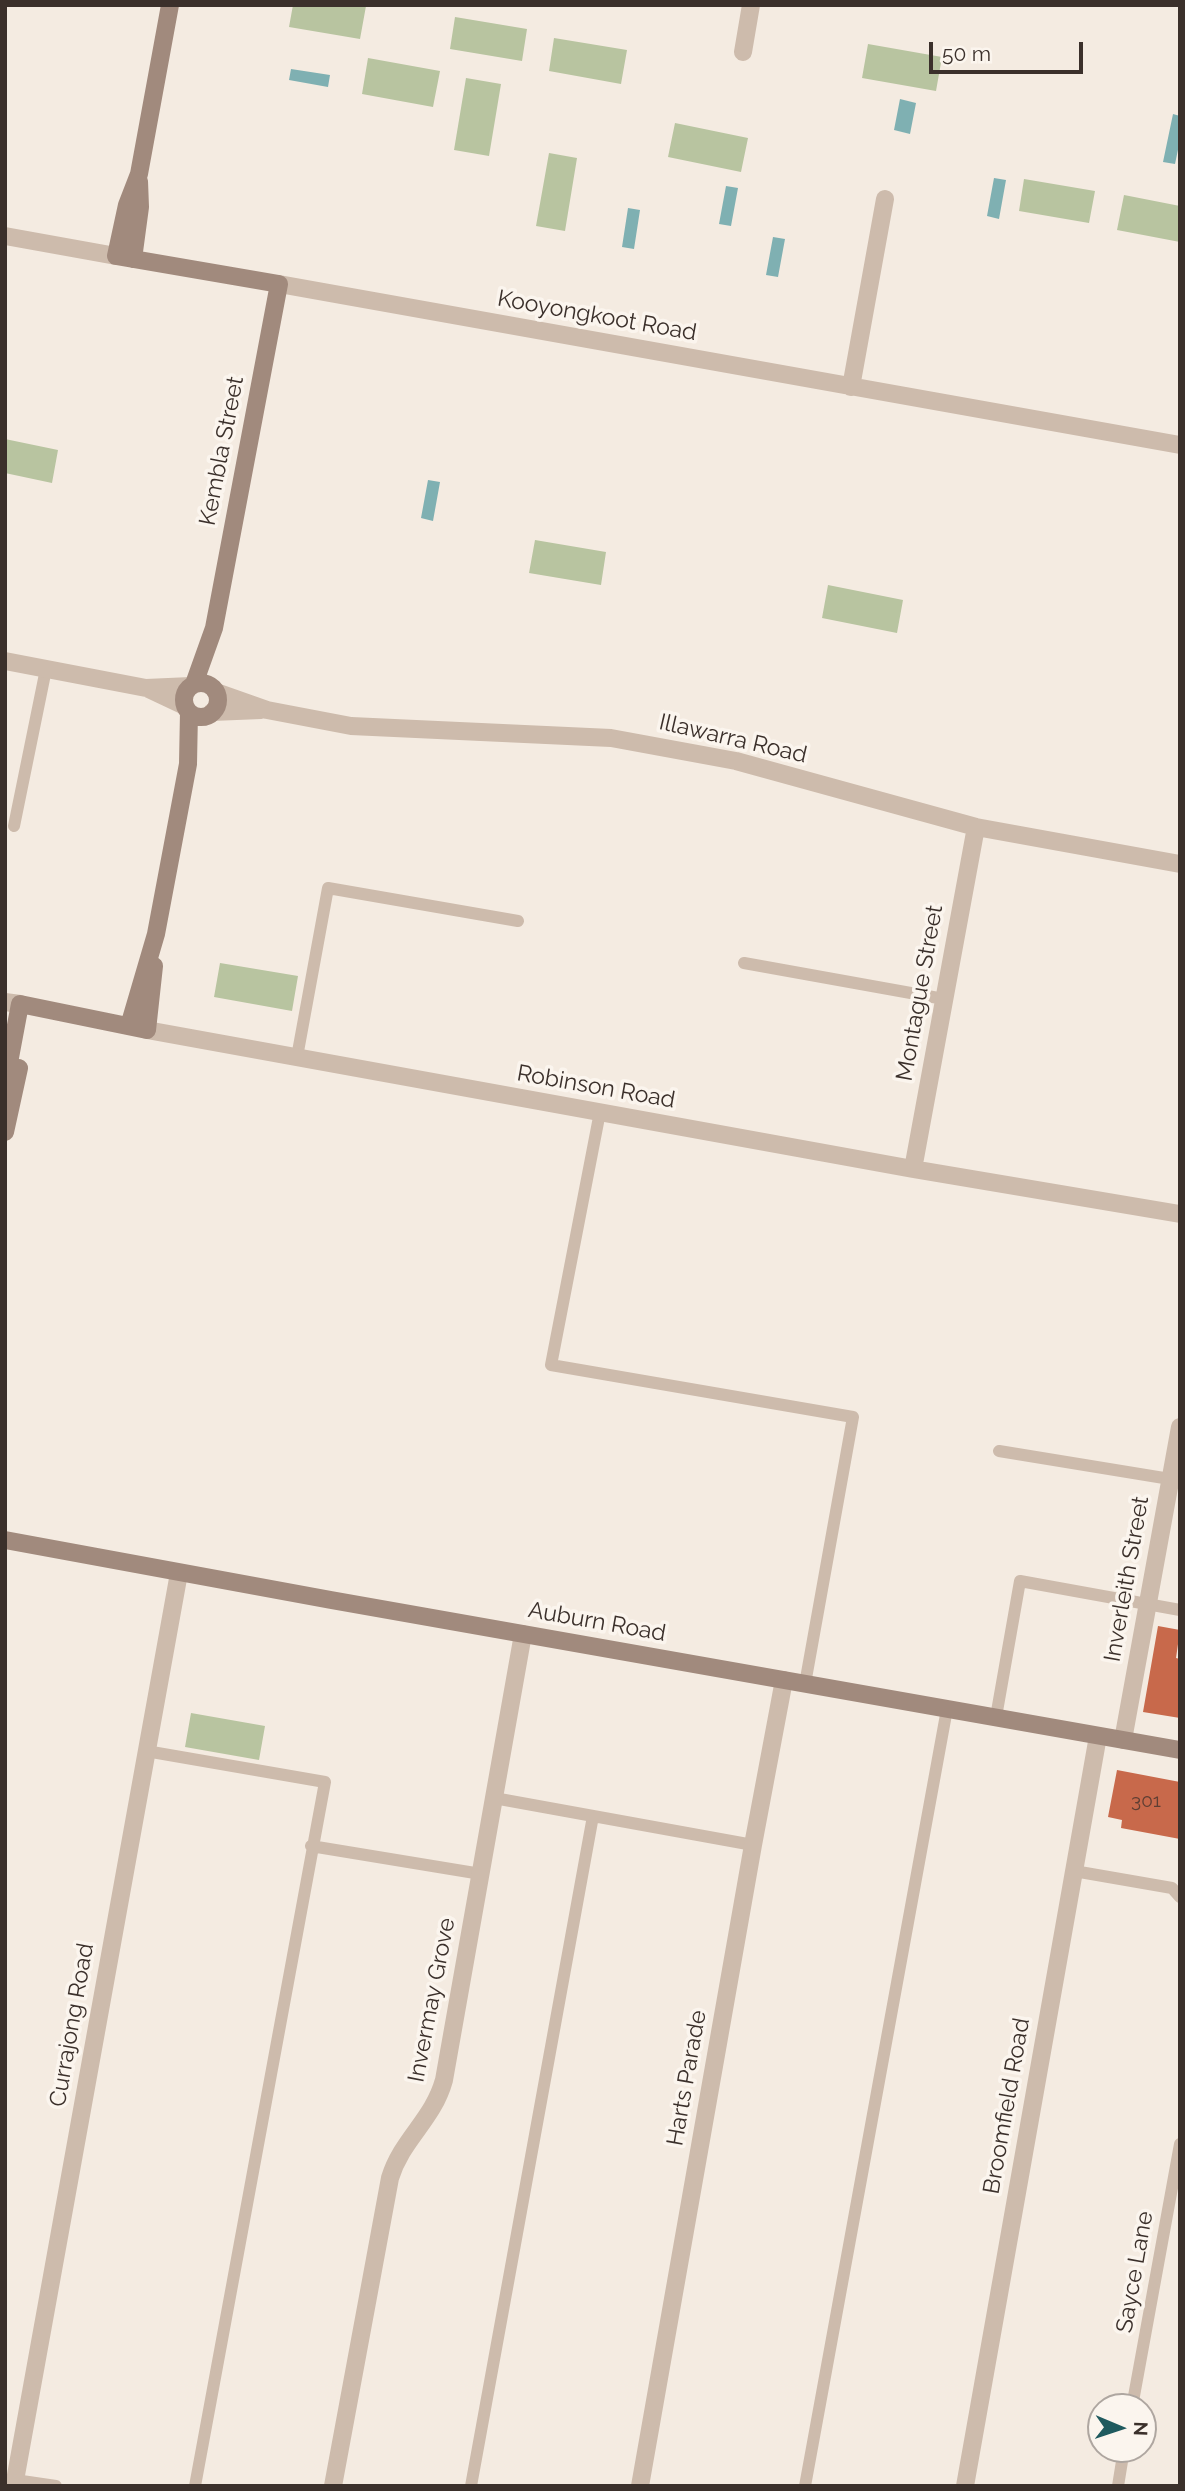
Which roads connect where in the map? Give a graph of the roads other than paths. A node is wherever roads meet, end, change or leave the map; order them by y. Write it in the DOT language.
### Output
graph roads {
  1 [pos="170,5"];
  2 [pos="751,5"];
  3 [pos="743,52"];
  4 [pos="885,199"];
  5 [pos="5,236"];
  6 [pos="125,258"];
  7 [pos="279,284"];
  8 [pos="851,387"];
  9 [pos="1180,445"];
  10 [pos="214,628"];
  11 [pos="5,661"];
  12 [pos="46,668"];
  13 [pos="192,685"];
  14 [pos="146,688"];
  15 [pos="214,690"];
  16 [pos="187,709"];
  17 [pos="268,710"];
  18 [pos="209,714"];
  19 [pos="188,764"];
  20 [pos="14,826"];
  21 [pos="976,827"];
  22 [pos="1180,864"];
  23 [pos="518,921"];
  24 [pos="744,963"];
  25 [pos="944,999"];
  26 [pos="19,1004"];
  27 [pos="138,1028"];
  28 [pos="298,1057"];
  29 [pos="5,1084"];
  30 [pos="600,1112"];
  31 [pos="5,1132"];
  32 [pos="913,1169"];
  33 [pos="1180,1214"];
  34 [pos="1180,1427"];
  35 [pos="999,1451"];
  36 [pos="1170,1479"];
  37 [pos="5,1540"];
  38 [pos="180,1573"];
  39 [pos="1147,1604"];
  40 [pos="1180,1610"];
  41 [pos="523,1634"];
  42 [pos="784,1680"];
  43 [pos="805,1684"];
  44 [pos="947,1709"];
  45 [pos="996,1717"];
  46 [pos="1098,1736"];
  47 [pos="1123,1740"];
  48 [pos="1180,1750"];
  49 [pos="146,1751"];
  50 [pos="494,1798"];
  51 [pos="593,1816"];
  52 [pos="311,1846"];
  53 [pos="753,1846"];
  54 [pos="1074,1871"];
  55 [pos="481,1874"];
  56 [pos="1180,1897"];
  57 [pos="1180,2144"];
  58 [pos="1135,2393"];
  59 [pos="1122,2463"];
  60 [pos="14,2483"];
  61 [pos="56,2486"];
  62 [pos="195,2486"];
  63 [pos="333,2486"];
  64 [pos="471,2486"];
  65 [pos="640,2486"];
  66 [pos="805,2486"];
  67 [pos="965,2486"];
  68 [pos="1118,2486"];
  1 -- 6 [label="street"];
  2 -- 3 [label="street"];
  4 -- 8 [label="street"];
  5 -- 6 [label="street, Kooyongkoot Road"];
  6 -- 7 [label="street, Kooyongkoot Road"];
  7 -- 8 [label="street, Kooyongkoot Road"];
  7 -- 10 [label="street, Kembla Street"];
  8 -- 9 [label="street, Kooyongkoot Road"];
  10 -- 13 [label="street, Kembla Street"];
  10 -- 15 [label="street, Kembla Street"];
  11 -- 12 [label="street"];
  12 -- 14 [label="street"];
  12 -- 20 [label="lane"];
  13 -- 14 [label="street"];
  13 -- 15 [label="street"];
  13 -- 16 [label="street"];
  14 -- 16 [label="street"];
  15 -- 17 [label="street, Illawarra Road"];
  15 -- 18 [label="street"];
  16 -- 18 [label="street"];
  16 -- 19 [label="street"];
  17 -- 18 [label="street, Illawarra Road"];
  17 -- 21 [label="street, Illawarra Road"];
  18 -- 19 [label="street"];
  19 -- 27 [label="street"];
  21 -- 22 [label="street, Illawarra Road"];
  21 -- 25 [label="street, Montague Street"];
  23 -- 28 [label="lane"];
  24 -- 25 [label="lane"];
  25 -- 32 [label="street, Montague Street"];
  26 -- 27 [label="street, Robinson Road"];
  26 -- 29 [label="street"];
  26 -- 31 [label="street"];
  27 -- 28 [label="street, Robinson Road"];
  28 -- 30 [label="street, Robinson Road"];
  30 -- 32 [label="street, Robinson Road"];
  30 -- 43 [label="lane"];
  32 -- 33 [label="street, Robinson Road"];
  34 -- 36 [label="street, Inverleith Street"];
  35 -- 36 [label="lane"];
  36 -- 39 [label="street, Inverleith Street"];
  37 -- 38 [label="street, Auburn Road"];
  38 -- 41 [label="street, Auburn Road"];
  38 -- 49 [label="street, Currajong Road"];
  39 -- 40 [label="lane"];
  39 -- 45 [label="lane"];
  39 -- 47 [label="street, Inverleith Street"];
  41 -- 42 [label="street, Auburn Road"];
  41 -- 50 [label="street, Invermay Grove"];
  42 -- 43 [label="street, Auburn Road"];
  42 -- 53 [label="street, Harts Parade"];
  43 -- 44 [label="street, Auburn Road"];
  44 -- 45 [label="street, Auburn Road"];
  44 -- 66 [label="lane"];
  45 -- 46 [label="street, Auburn Road"];
  46 -- 47 [label="street, Auburn Road"];
  46 -- 54 [label="street, Broomfield Road"];
  47 -- 48 [label="street, Auburn Road"];
  49 -- 52 [label="lane"];
  49 -- 60 [label="street, Currajong Road"];
  50 -- 51 [label="lane"];
  50 -- 55 [label="street, Invermay Grove"];
  51 -- 53 [label="lane"];
  51 -- 64 [label="lane"];
  52 -- 55 [label="lane"];
  52 -- 62 [label="lane"];
  53 -- 65 [label="street, Harts Parade"];
  54 -- 56 [label="lane"];
  54 -- 67 [label="street, Broomfield Road"];
  55 -- 63 [label="street, Invermay Grove"];
  57 -- 58 [label="lane, Sayce Lane"];
  59 -- 68 [label="lane"];
  60 -- 61 [label="lane"];
}
